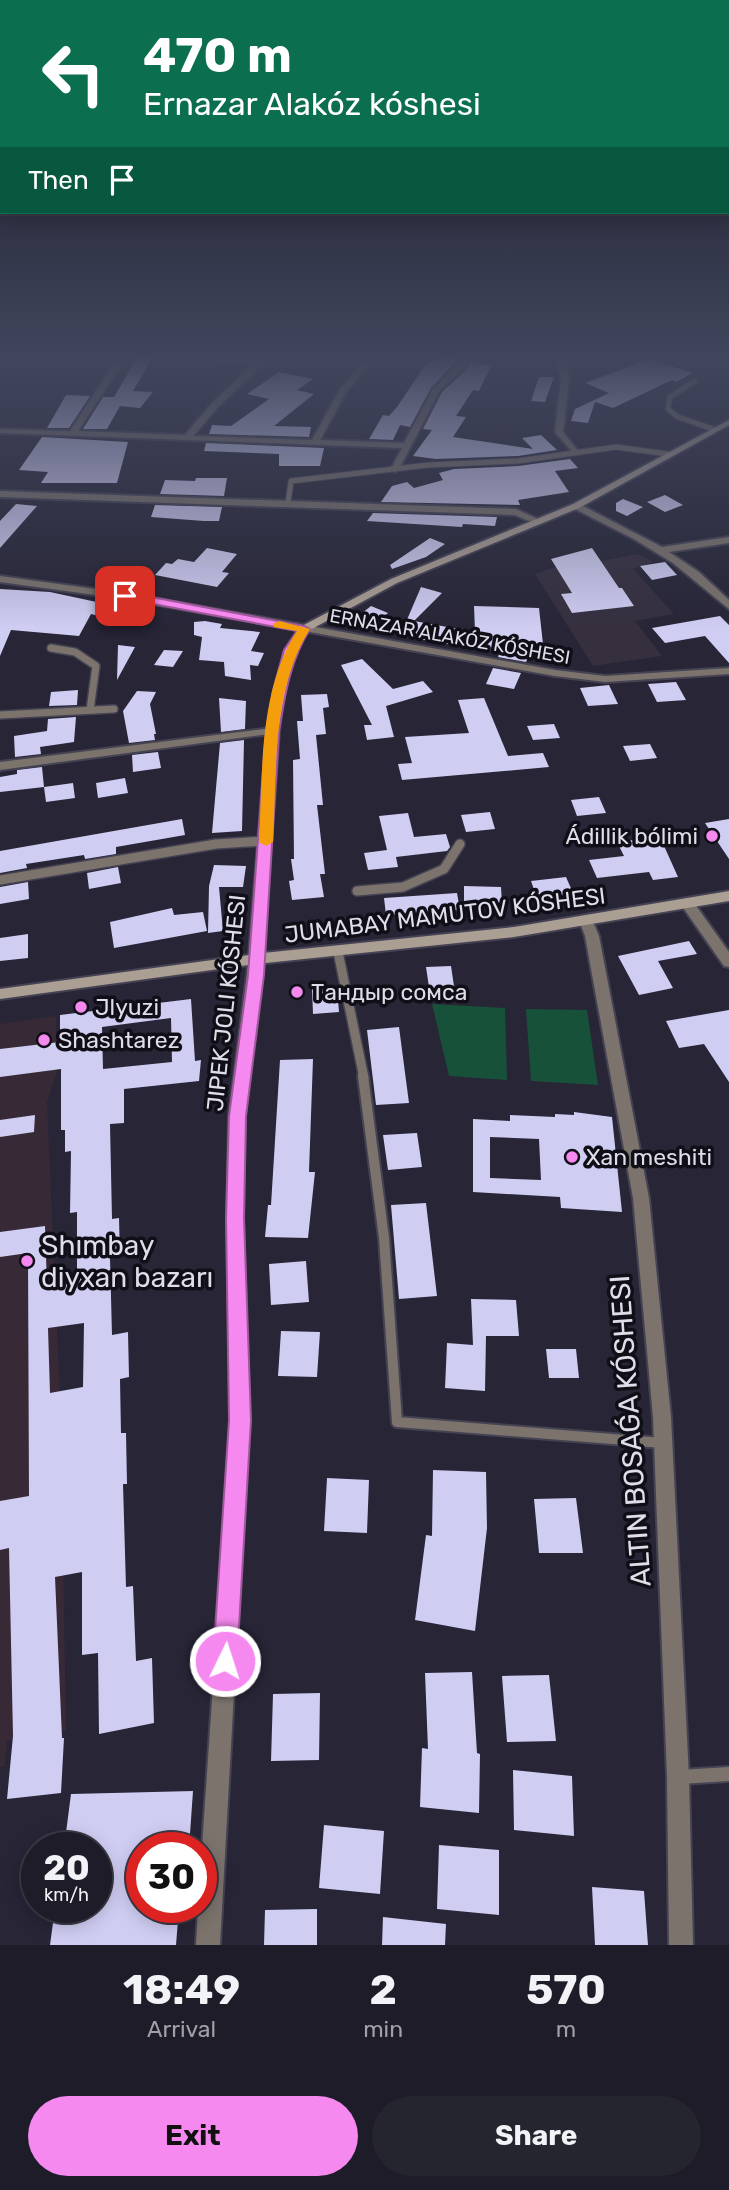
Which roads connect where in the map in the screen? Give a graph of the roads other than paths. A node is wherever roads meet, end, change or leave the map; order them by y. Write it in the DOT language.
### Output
graph roads {
  1 [pos="405,446"];
  2 [pos="571,447"];
  3 [pos="681,447"];
  4 [pos="574,451"];
  5 [pos="668,454"];
  6 [pos="396,469"];
  7 [pos="0,494"];
  8 [pos="288,503"];
  9 [pos="576,506"];
  10 [pos="539,522"];
  11 [pos="729,540"];
  12 [pos="663,550"];
  13 [pos="0,579"];
  14 [pos="729,606"];
  15 [pos="304,629"];
  16 [pos="51,648"];
  17 [pos="729,671"];
  18 [pos="114,709"];
  19 [pos="90,710"];
  20 [pos="0,715"];
  21 [pos="273,731"];
  22 [pos="0,766"];
  23 [pos="266,841"];
  24 [pos="460,844"];
  25 [pos="0,880"];
  26 [pos="357,891"];
  27 [pos="729,896"];
  28 [pos="687,903"];
  29 [pos="586,920"];
  30 [pos="338,952"];
  31 [pos="256,959"];
  32 [pos="729,962"];
  33 [pos="0,994"];
  34 [pos="663,1443"];
  35 [pos="729,1774"];
  36 [pos="678,1777"];
  37 [pos="208,1945"];
  38 [pos="681,1945"];
  1 -- 6 [label="street"];
  2 -- 4 [label="street"];
  3 -- 5 [label="street"];
  4 -- 5 [label="lane"];
  4 -- 6 [label="lane"];
  5 -- 9 [label="street"];
  6 -- 8 [label="lane"];
  7 -- 8 [label="street"];
  8 -- 10 [label="street"];
  9 -- 10 [label="street"];
  9 -- 12 [label="street"];
  10 -- 15 [label="street"];
  11 -- 12 [label="street"];
  12 -- 14 [label="street"];
  13 -- 15 [label="street, ERNAZAR ALAKÓZ KÓSHESI"];
  15 -- 17 [label="street, ERNAZAR ALAKÓZ KÓSHESI"];
  15 -- 21 [label="street"];
  16 -- 19 [label="lane"];
  18 -- 19 [label="lane"];
  19 -- 20 [label="lane"];
  21 -- 22 [label="street"];
  21 -- 23 [label="street"];
  23 -- 25 [label="lane"];
  23 -- 31 [label="street"];
  24 -- 26 [label="lane"];
  27 -- 28 [label="street, JUMABAY MAMUTOV KÓSHESI"];
  28 -- 29 [label="street, JUMABAY MAMUTOV KÓSHESI"];
  28 -- 32 [label="street"];
  29 -- 30 [label="street, JUMABAY MAMUTOV KÓSHESI"];
  29 -- 34 [label="street"];
  30 -- 31 [label="street, JUMABAY MAMUTOV KÓSHESI"];
  30 -- 34 [label="lane"];
  31 -- 33 [label="street, JUMABAY MAMUTOV KÓSHESI"];
  31 -- 37 [label="street"];
  34 -- 36 [label="street"];
  35 -- 36 [label="lane"];
  36 -- 38 [label="street"];
}
